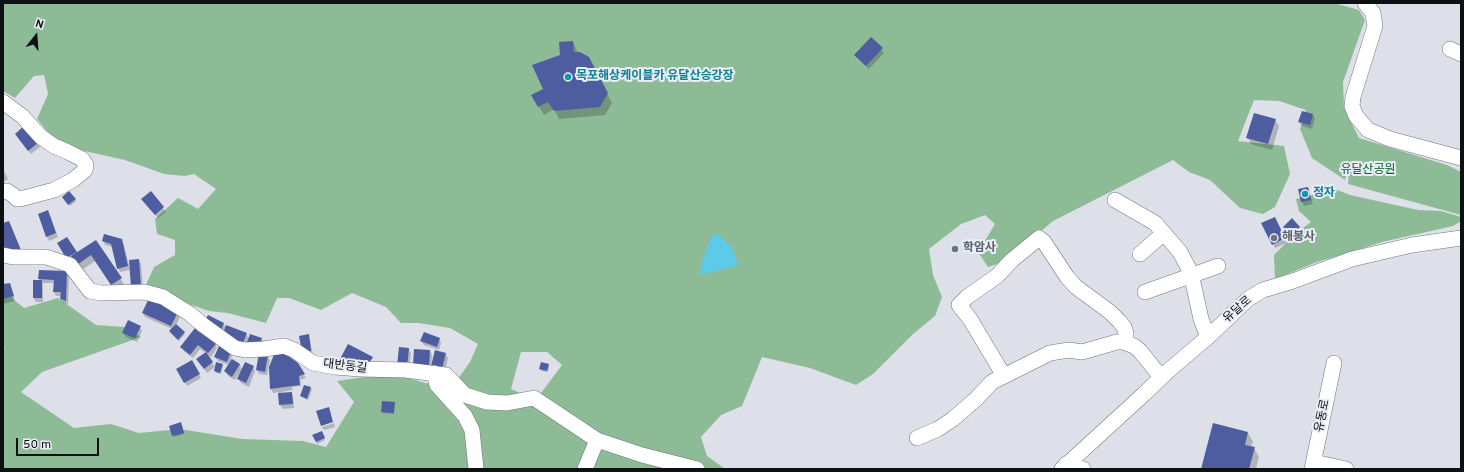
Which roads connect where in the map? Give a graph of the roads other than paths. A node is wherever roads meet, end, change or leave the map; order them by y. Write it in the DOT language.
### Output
graph roads {
  1 [pos="1364,3"];
  2 [pos="3,102"];
  3 [pos="1461,158"];
  4 [pos="3,192"];
  5 [pos="1115,200"];
  6 [pos="1164,233"];
  7 [pos="1461,238"];
  8 [pos="1140,254"];
  9 [pos="3,255"];
  10 [pos="1218,266"];
  11 [pos="1192,276"];
  12 [pos="1145,292"];
  13 [pos="1208,337"];
  14 [pos="1126,343"];
  15 [pos="1334,363"];
  16 [pos="434,373"];
  17 [pos="1004,376"];
  18 [pos="1161,377"];
  19 [pos="917,438"];
  20 [pos="597,440"];
  21 [pos="1313,465"];
  22 [pos="1064,467"];
  23 [pos="476,469"];
  24 [pos="585,469"];
  25 [pos="697,469"];
  26 [pos="1083,469"];
  27 [pos="1346,469"];
  1 -- 3 [label="street"];
  2 -- 4 [label="street"];
  5 -- 6 [label="street"];
  6 -- 8 [label="street"];
  6 -- 11 [label="street"];
  7 -- 13 [label="street, 유달로"];
  9 -- 16 [label="street, 대반동길"];
  10 -- 11 [label="street"];
  11 -- 12 [label="street"];
  11 -- 13 [label="street"];
  13 -- 18 [label="street, 유달로"];
  14 -- 17 [label="street"];
  14 -- 17 [label="street"];
  14 -- 18 [label="street"];
  15 -- 21 [label="street, 유동로"];
  16 -- 20 [label="street, 대반동길"];
  16 -- 23 [label="street"];
  17 -- 19 [label="street"];
  18 -- 22 [label="street, 유달로"];
  20 -- 24 [label="street"];
  20 -- 25 [label="street, 대반동길"];
  21 -- 27 [label="street"];
  22 -- 26 [label="street"];
}
